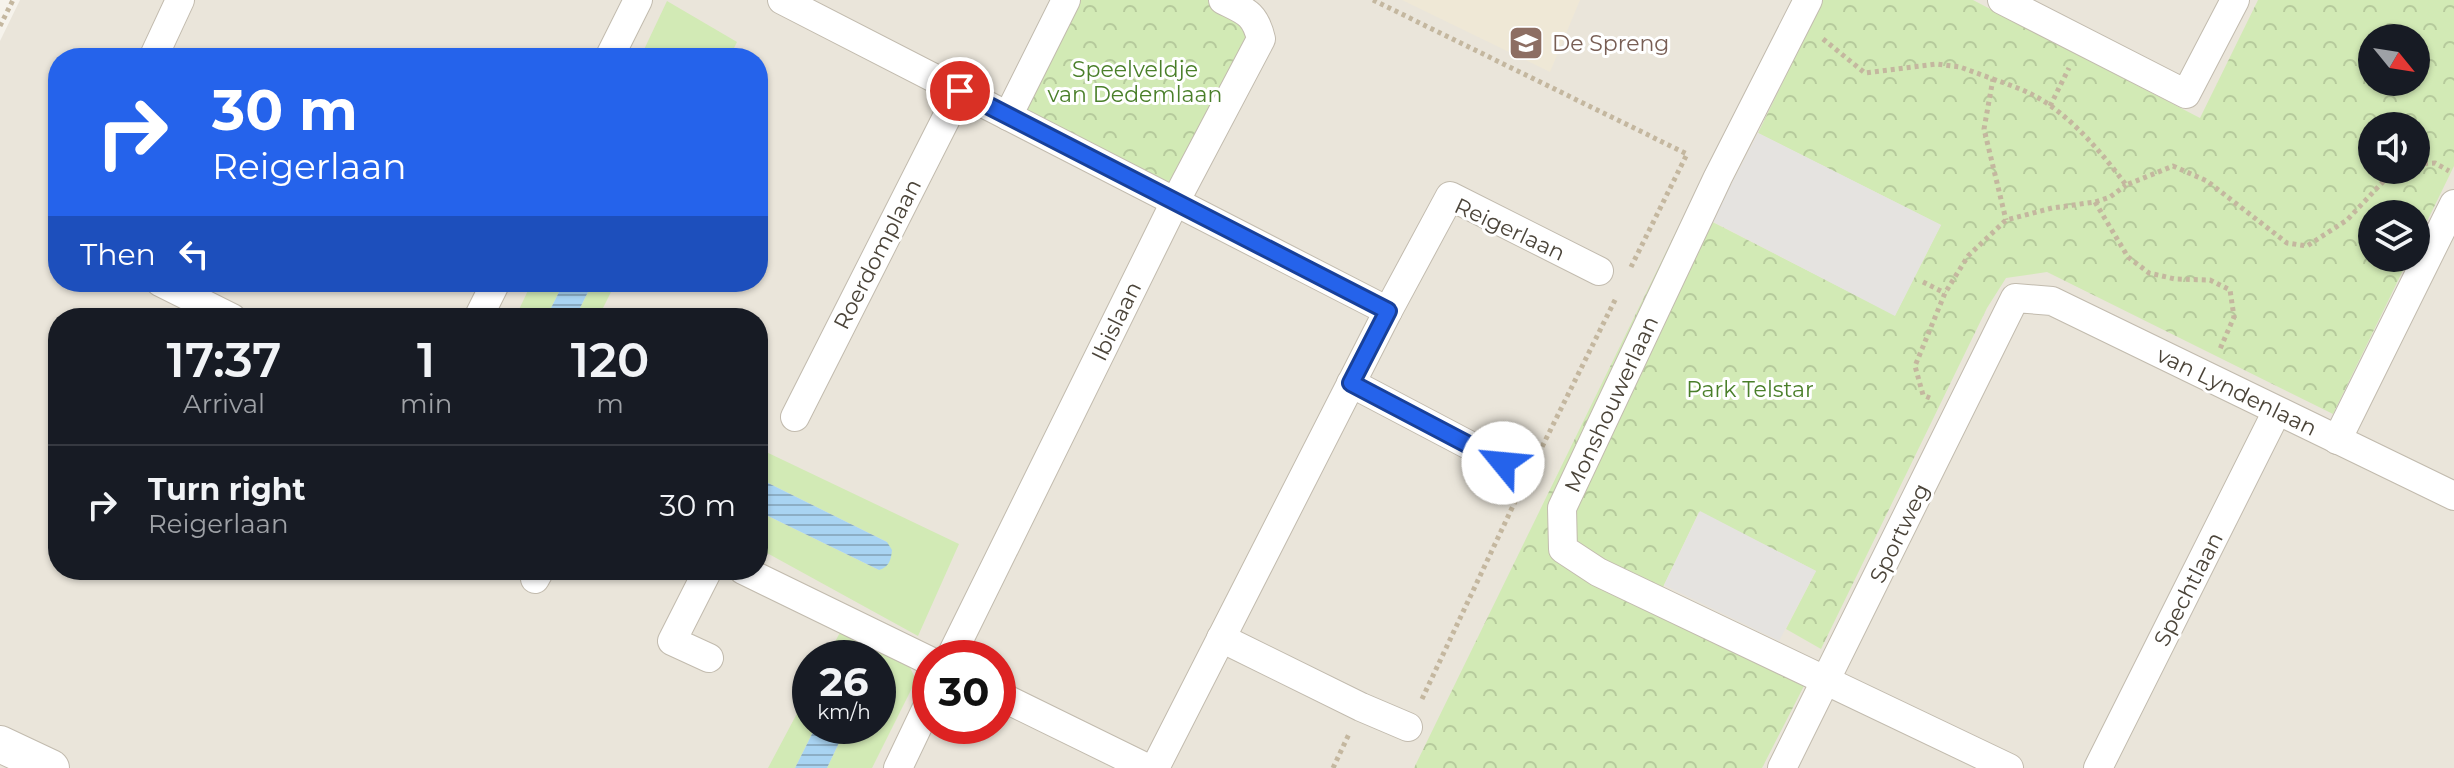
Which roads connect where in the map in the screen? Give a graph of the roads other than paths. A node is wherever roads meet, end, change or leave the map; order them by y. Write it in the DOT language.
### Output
graph roads {
  1 [pos="180,0"];
  2 [pos="638,0"];
  3 [pos="782,0"];
  4 [pos="1066,0"];
  5 [pos="1223,0"];
  6 [pos="2002,0"];
  7 [pos="2235,0"];
  8 [pos="1802,11"];
  9 [pos="158,48"];
  10 [pos="614,48"];
  11 [pos="960,91"];
  12 [pos="1008,116"];
  13 [pos="1175,202"];
  14 [pos="2454,204"];
  15 [pos="1599,271"];
  16 [pos="180,292"];
  17 [pos="2015,298"];
  18 [pos="212,308"];
  19 [pos="1388,311"];
  20 [pos="1351,383"];
  21 [pos="2277,411"];
  22 [pos="795,417"];
  23 [pos="2337,440"];
  24 [pos="1503,463"];
  25 [pos="2454,496"];
  26 [pos="703,580"];
  27 [pos="764,580"];
  28 [pos="1221,638"];
  29 [pos="959,640"];
  30 [pos="912,652"];
  31 [pos="709,658"];
  32 [pos="1826,679"];
  33 [pos="1016,704"];
  34 [pos="1408,727"];
  35 [pos="912,739"];
  36 [pos="0,744"];
  37 [pos="51,768"];
  38 [pos="898,768"];
  39 [pos="1147,768"];
  40 [pos="1155,768"];
  41 [pos="1782,768"];
  42 [pos="2009,768"];
  43 [pos="2098,768"];
  1 -- 9 [label="street"];
  2 -- 10 [label="street"];
  3 -- 11 [label="street"];
  4 -- 12 [label="street"];
  5 -- 13 [label="street, Ibislaan"];
  6 -- 7 [label="street"];
  8 -- 32 [label="street, Monshouwerlaan"];
  11 -- 12 [label="street"];
  11 -- 22 [label="street, Roerdomplaan"];
  12 -- 13 [label="street"];
  13 -- 19 [label="street"];
  13 -- 29 [label="street, Ibislaan"];
  14 -- 23 [label="street"];
  15 -- 19 [label="street, Reigerlaan"];
  16 -- 18 [label="street"];
  17 -- 21 [label="street, van Lyndenlaan"];
  17 -- 32 [label="street, Sportweg"];
  19 -- 20 [label="street, Reigerlaan"];
  20 -- 24 [label="street"];
  20 -- 28 [label="street, Reigerlaan"];
  21 -- 23 [label="street, van Lyndenlaan"];
  21 -- 43 [label="street, Spechtlaan"];
  23 -- 25 [label="street, van Lyndenlaan"];
  26 -- 31 [label="street"];
  27 -- 30 [label="street"];
  28 -- 34 [label="street"];
  28 -- 40 [label="street, Reigerlaan"];
  32 -- 41 [label="street, Sportweg"];
  32 -- 42 [label="street"];
  33 -- 39 [label="street"];
  35 -- 38 [label="street"];
  36 -- 37 [label="street"];
}
